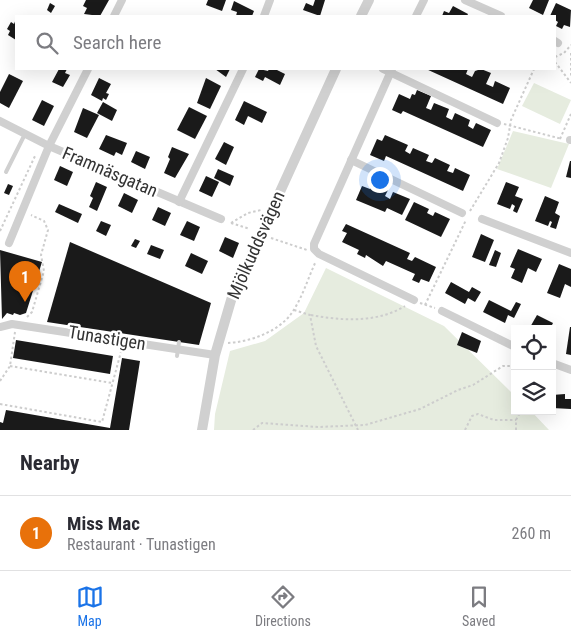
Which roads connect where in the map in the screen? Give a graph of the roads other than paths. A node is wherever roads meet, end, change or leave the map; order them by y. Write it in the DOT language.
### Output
graph roads {
  1 [pos="122,0"];
  2 [pos="268,0"];
  3 [pos="369,0"];
  4 [pos="424,0"];
  5 [pos="465,0"];
  6 [pos="114,15"];
  7 [pos="264,15"];
  8 [pos="362,15"];
  9 [pos="416,15"];
  10 [pos="499,15"];
  11 [pos="87,70"];
  12 [pos="243,70"];
  13 [pos="336,70"];
  14 [pos="389,70"];
  15 [pos="0,121"];
  16 [pos="497,123"];
  17 [pos="25,134"];
  18 [pos="49,146"];
  19 [pos="351,160"];
  20 [pos="6,172"];
  21 [pos="179,202"];
  22 [pos="462,213"];
  23 [pos="221,219"];
  24 [pos="482,219"];
  25 [pos="9,243"];
  26 [pos="571,253"];
  27 [pos="414,300"];
  28 [pos="442,311"];
  29 [pos="0,327"];
  30 [pos="511,345"];
  31 [pos="215,355"];
  32 [pos="556,364"];
  33 [pos="571,370"];
  34 [pos="202,430"];
  1 -- 6 [label="street"];
  2 -- 7 [label="street"];
  3 -- 8 [label="street"];
  4 -- 9 [label="street"];
  5 -- 10 [label="street"];
  11 -- 18 [label="street"];
  12 -- 21 [label="street"];
  13 -- 31 [label="street, Mjölkuddsvägen"];
  14 -- 16 [label="street"];
  14 -- 19 [label="street"];
  15 -- 17 [label="street, Framnäsgatan"];
  17 -- 18 [label="street, Framnäsgatan"];
  17 -- 20 [label="lane"];
  18 -- 21 [label="street, Framnäsgatan"];
  18 -- 25 [label="street"];
  19 -- 22 [label="street"];
  19 -- 27 [label="street"];
  21 -- 23 [label="street, Framnäsgatan"];
  24 -- 26 [label="street"];
  28 -- 30 [label="street"];
  29 -- 31 [label="street, Tunastigen"];
  31 -- 34 [label="street, Mjölkuddsvägen"];
  32 -- 33 [label="street"];
}
